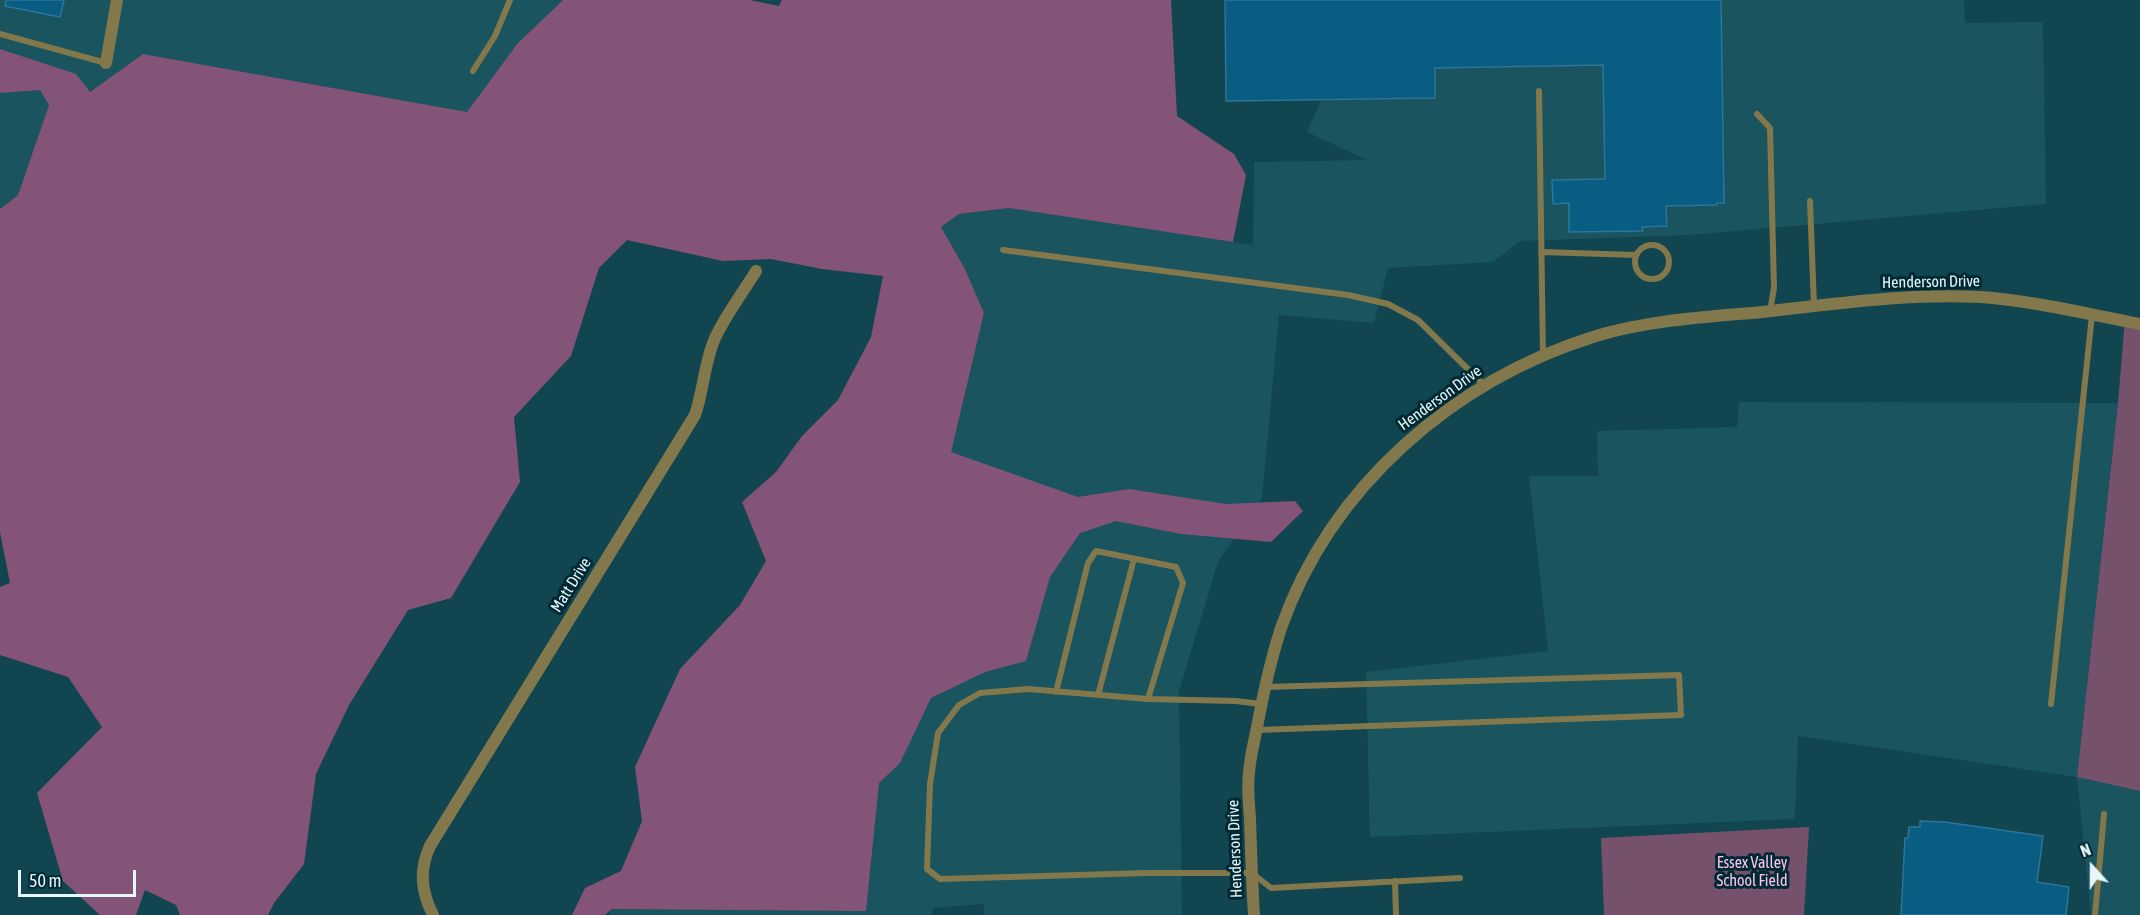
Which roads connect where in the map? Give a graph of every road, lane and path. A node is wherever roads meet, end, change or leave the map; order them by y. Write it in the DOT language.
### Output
graph roads {
  1 [pos="117,0"];
  2 [pos="510,0"];
  3 [pos="0,34"];
  4 [pos="106,63"];
  5 [pos="473,71"];
  6 [pos="1539,91"];
  7 [pos="1757,114"];
  8 [pos="1810,201"];
  9 [pos="1003,250"];
  10 [pos="1541,252"];
  11 [pos="1636,255"];
  12 [pos="756,271"];
  13 [pos="1814,306"];
  14 [pos="1770,311"];
  15 [pos="2092,315"];
  16 [pos="2140,324"];
  17 [pos="1543,355"];
  18 [pos="1484,385"];
  19 [pos="1134,559"];
  20 [pos="1265,687"];
  21 [pos="1056,692"];
  22 [pos="1098,695"];
  23 [pos="1148,699"];
  24 [pos="1262,704"];
  25 [pos="2051,704"];
  26 [pos="1257,730"];
  27 [pos="2104,814"];
  28 [pos="1252,873"];
  29 [pos="1460,878"];
  30 [pos="1395,881"];
  31 [pos="433,915"];
  32 [pos="1254,915"];
  33 [pos="1396,915"];
  34 [pos="2095,915"];
  1 -- 4 [label="street"];
  2 -- 5 [label="lane"];
  3 -- 4 [label="lane"];
  6 -- 10 [label="lane"];
  7 -- 14 [label="lane"];
  8 -- 13 [label="lane"];
  9 -- 18 [label="lane"];
  10 -- 11 [label="lane"];
  10 -- 17 [label="lane"];
  11 -- 11 [label="lane"];
  12 -- 31 [label="street, Matt Drive"];
  13 -- 14 [label="street, Henderson Drive"];
  13 -- 15 [label="street, Henderson Drive"];
  14 -- 17 [label="street, Henderson Drive"];
  15 -- 16 [label="street, Henderson Drive"];
  15 -- 25 [label="lane"];
  17 -- 18 [label="street, Henderson Drive"];
  18 -- 20 [label="street, Henderson Drive"];
  19 -- 21 [label="lane"];
  19 -- 22 [label="lane"];
  19 -- 23 [label="lane"];
  20 -- 24 [label="street, Henderson Drive"];
  20 -- 26 [label="lane"];
  21 -- 22 [label="lane"];
  21 -- 28 [label="lane"];
  22 -- 23 [label="lane"];
  23 -- 24 [label="lane"];
  24 -- 26 [label="street, Henderson Drive"];
  26 -- 28 [label="street, Henderson Drive"];
  27 -- 34 [label="lane"];
  28 -- 30 [label="lane"];
  28 -- 32 [label="street, Henderson Drive"];
  29 -- 30 [label="lane"];
  30 -- 33 [label="lane"];
}
